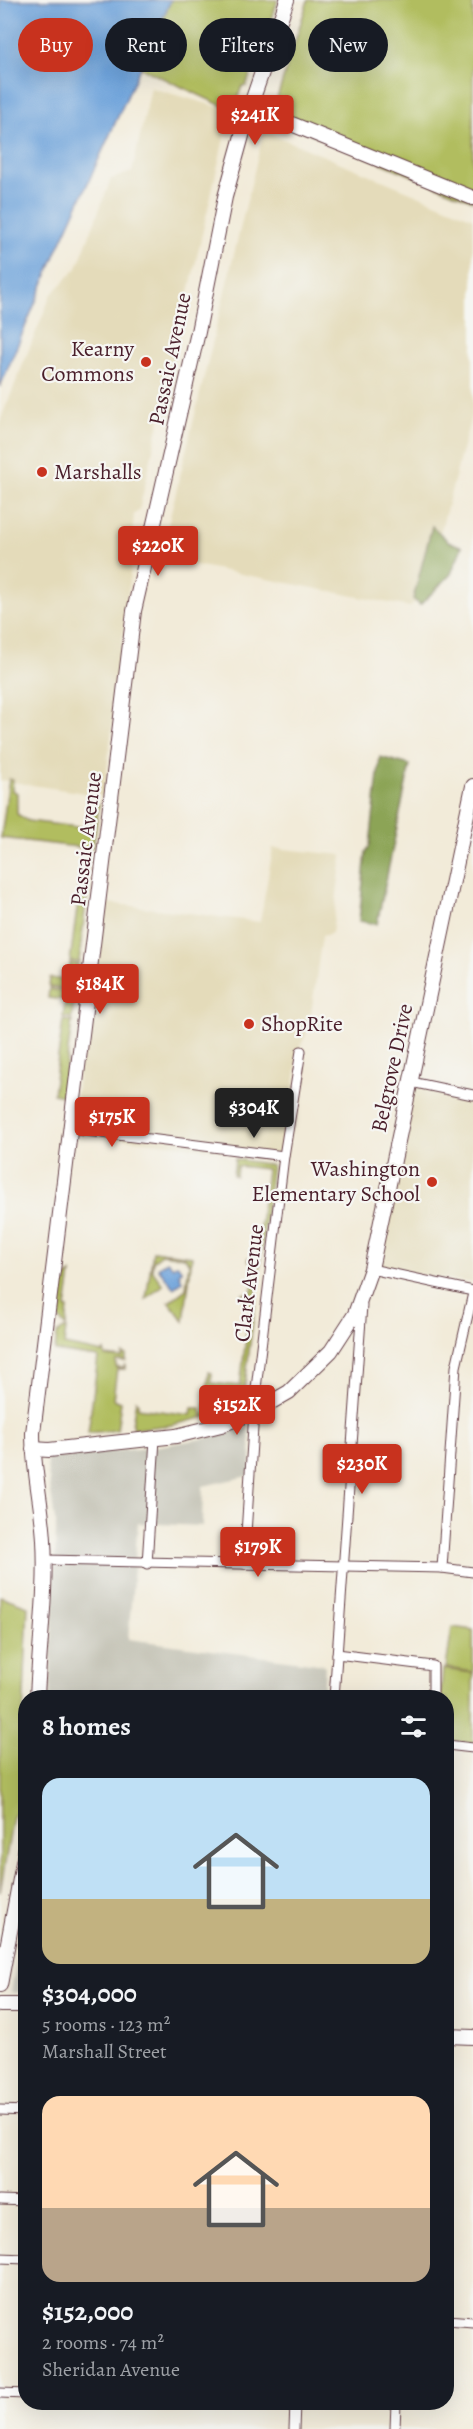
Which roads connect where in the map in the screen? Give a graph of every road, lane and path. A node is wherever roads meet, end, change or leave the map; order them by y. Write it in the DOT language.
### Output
graph roads {
  1 [pos="287,0"];
  2 [pos="250,107"];
  3 [pos="473,198"];
  4 [pos="473,786"];
  5 [pos="468,833"];
  6 [pos="301,1052"];
  7 [pos="411,1082"];
  8 [pos="473,1095"];
  9 [pos="70,1130"];
  10 [pos="284,1156"];
  11 [pos="371,1269"];
  12 [pos="363,1290"];
  13 [pos="473,1292"];
  14 [pos="254,1412"];
  15 [pos="155,1439"];
  16 [pos="33,1449"];
  17 [pos="45,1560"];
  18 [pos="147,1564"];
  19 [pos="244,1564"];
  20 [pos="343,1566"];
  21 [pos="442,1568"];
  22 [pos="473,1572"];
  23 [pos="337,1654"];
  24 [pos="37,1690"];
  25 [pos="335,1690"];
  26 [pos="433,1690"];
  27 [pos="454,1746"];
  28 [pos="473,1748"];
  29 [pos="18,1888"];
  30 [pos="0,1984"];
  31 [pos="0,2005"];
  32 [pos="18,2005"];
  33 [pos="454,2036"];
  34 [pos="473,2037"];
  35 [pos="0,2110"];
  36 [pos="18,2111"];
  37 [pos="0,2200"];
  38 [pos="18,2201"];
  39 [pos="0,2258"];
  40 [pos="18,2259"];
  41 [pos="454,2321"];
  42 [pos="473,2322"];
  43 [pos="0,2393"];
  44 [pos="18,2394"];
  45 [pos="295,2410"];
  46 [pos="396,2410"];
  47 [pos="294,2429"];
  48 [pos="395,2429"];
  1 -- 2 [label="main road, Passaic Avenue"];
  2 -- 3 [label="main road"];
  2 -- 9 [label="main road, Passaic Avenue"];
  4 -- 5 [label="main road, Belgrove Drive"];
  5 -- 7 [label="main road, Belgrove Drive"];
  6 -- 10 [label="street, Clark Avenue"];
  7 -- 8 [label="street"];
  7 -- 11 [label="main road, Belgrove Drive"];
  9 -- 10 [label="street"];
  9 -- 16 [label="main road, Passaic Avenue"];
  10 -- 14 [label="street, Clark Avenue"];
  11 -- 12 [label="main road, Belgrove Drive"];
  11 -- 13 [label="street"];
  12 -- 14 [label="main road, Belgrove Drive"];
  12 -- 20 [label="street"];
  13 -- 21 [label="street"];
  14 -- 15 [label="main road, Belgrove Drive"];
  14 -- 19 [label="street, Clark Avenue"];
  15 -- 16 [label="main road, Belgrove Drive"];
  15 -- 18 [label="street"];
  16 -- 17 [label="main road, Passaic Avenue"];
  17 -- 18 [label="street"];
  17 -- 24 [label="main road, Passaic Avenue"];
  18 -- 19 [label="street"];
  19 -- 20 [label="street"];
  20 -- 21 [label="street"];
  20 -- 23 [label="street"];
  21 -- 22 [label="street"];
  23 -- 25 [label="street"];
  23 -- 26 [label="street"];
  27 -- 28 [label="street"];
  29 -- 30 [label="main road"];
  31 -- 32 [label="main road"];
  33 -- 34 [label="main road"];
  35 -- 36 [label="street"];
  37 -- 38 [label="street"];
  39 -- 40 [label="street"];
  41 -- 42 [label="street"];
  43 -- 44 [label="street"];
  45 -- 47 [label="street"];
  46 -- 48 [label="street"];
}
